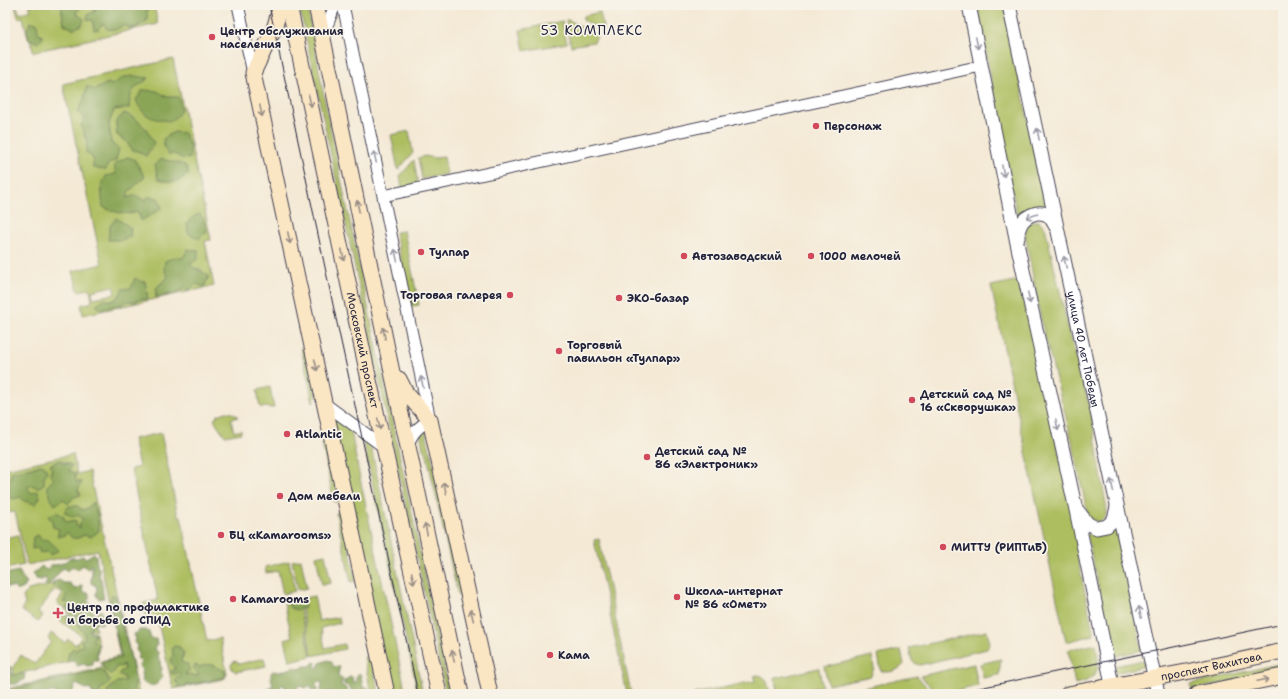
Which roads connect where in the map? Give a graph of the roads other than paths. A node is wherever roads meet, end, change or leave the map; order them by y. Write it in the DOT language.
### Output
graph roads {
  1 [pos="238,5"];
  2 [pos="281,5"];
  3 [pos="289,5"];
  4 [pos="316,5"];
  5 [pos="335,5"];
  6 [pos="343,5"];
  7 [pos="969,5"];
  8 [pos="1009,5"];
  9 [pos="323,36"];
  10 [pos="982,66"];
  11 [pos="253,72"];
  12 [pos="383,196"];
  13 [pos="1058,230"];
  14 [pos="1017,243"];
  15 [pos="389,358"];
  16 [pos="325,404"];
  17 [pos="430,420"];
  18 [pos="408,444"];
  19 [pos="384,447"];
  20 [pos="1117,507"];
  21 [pos="1076,510"];
  22 [pos="1283,651"];
  23 [pos="1283,676"];
  24 [pos="1154,678"];
  25 [pos="1113,690"];
  26 [pos="387,694"];
  27 [pos="439,694"];
  28 [pos="462,694"];
  29 [pos="490,694"];
  30 [pos="1068,694"];
  31 [pos="1158,694"];
  32 [pos="1197,694"];
  1 -- 11 [label="street"];
  2 -- 11 [label="main road"];
  3 -- 19 [label="main road, Московский проспект, one-way"];
  4 -- 9 [label="main road"];
  5 -- 9 [label="street"];
  12 -- 6 [label="street, one-way"];
  7 -- 10 [label="street, one-way"];
  13 -- 8 [label="street, улица 40 лет Победы, one-way"];
  15 -- 9 [label="main road, one-way"];
  10 -- 12 [label="street"];
  10 -- 14 [label="street, one-way"];
  11 -- 16 [label="main road, one-way"];
  17 -- 12 [label="street, one-way"];
  13 -- 14 [label="street, one-way"];
  20 -- 13 [label="street, улица 40 лет Победы, one-way"];
  14 -- 21 [label="street, one-way"];
  15 -- 17 [label="main road"];
  15 -- 18 [label="main road"];
  16 -- 19 [label="street"];
  16 -- 26 [label="main road"];
  17 -- 18 [label="street"];
  29 -- 17 [label="main road, one-way"];
  28 -- 18 [label="main road, one-way"];
  19 -- 27 [label="main road, Московский проспект, one-way"];
  20 -- 21 [label="street"];
  24 -- 20 [label="street, улица 40 лет Победы, one-way"];
  21 -- 25 [label="street"];
  22 -- 24 [label="main road, проспект Вахитова"];
  32 -- 23 [label="main road, one-way"];
  24 -- 25 [label="main road, проспект Вахитова"];
  24 -- 31 [label="street, улица 40 лет Победы"];
  25 -- 30 [label="main road, проспект Вахитова"];
}
